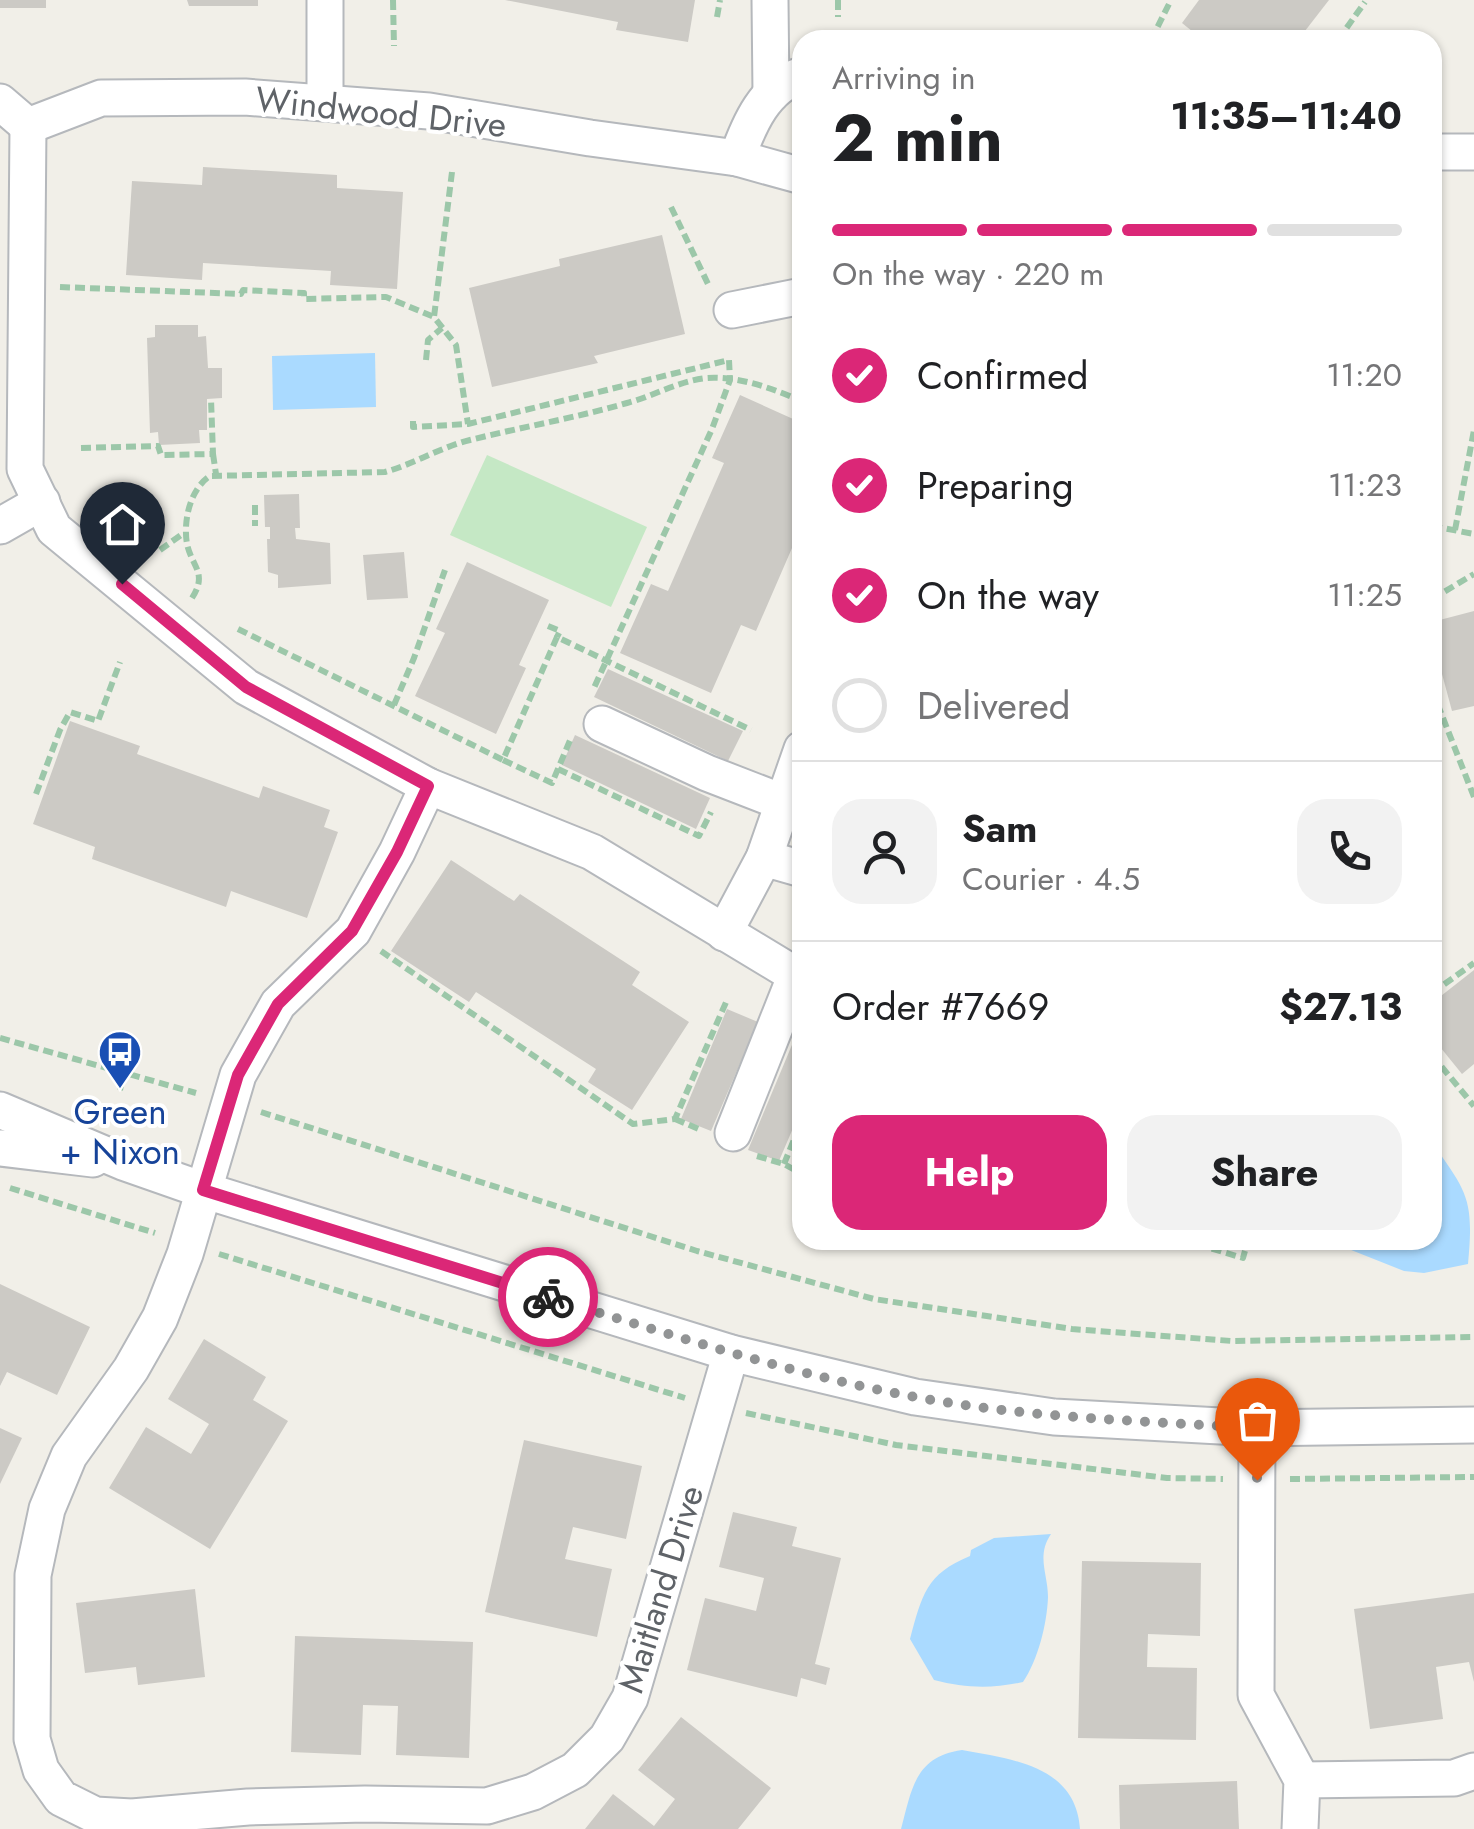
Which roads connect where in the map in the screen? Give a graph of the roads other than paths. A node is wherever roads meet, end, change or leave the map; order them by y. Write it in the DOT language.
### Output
graph roads {
  1 [pos="325,0"];
  2 [pos="770,0"];
  3 [pos="792,79"];
  4 [pos="770,94"];
  5 [pos="0,102"];
  6 [pos="325,103"];
  7 [pos="28,126"];
  8 [pos="1442,152"];
  9 [pos="1474,152"];
  10 [pos="737,158"];
  11 [pos="792,173"];
  12 [pos="792,298"];
  13 [pos="732,310"];
  14 [pos="42,502"];
  15 [pos="0,526"];
  16 [pos="587,721"];
  17 [pos="792,776"];
  18 [pos="428,786"];
  19 [pos="782,802"];
  20 [pos="764,858"];
  21 [pos="792,866"];
  22 [pos="724,934"];
  23 [pos="792,974"];
  24 [pos="792,994"];
  25 [pos="0,1110"];
  26 [pos="733,1133"];
  27 [pos="0,1148"];
  28 [pos="123,1162"];
  29 [pos="203,1190"];
  30 [pos="731,1353"];
  31 [pos="1474,1425"];
  32 [pos="1257,1428"];
  33 [pos="1474,1771"];
  34 [pos="1302,1780"];
  35 [pos="1300,1829"];
  1 -- 6 [label="street"];
  2 -- 4 [label="street"];
  3 -- 4 [label="street"];
  4 -- 10 [label="street"];
  5 -- 7 [label="street"];
  6 -- 7 [label="street, Windwood Drive"];
  6 -- 10 [label="street, Windwood Drive"];
  7 -- 14 [label="street"];
  8 -- 9 [label="street"];
  10 -- 11 [label="street, Windwood Drive"];
  12 -- 13 [label="street"];
  14 -- 15 [label="street"];
  14 -- 18 [label="street"];
  16 -- 19 [label="street"];
  17 -- 19 [label="street"];
  18 -- 22 [label="street"];
  18 -- 29 [label="street"];
  19 -- 20 [label="street"];
  20 -- 21 [label="street"];
  20 -- 22 [label="street"];
  22 -- 23 [label="street"];
  24 -- 26 [label="street"];
  25 -- 28 [label="street"];
  27 -- 28 [label="street"];
  28 -- 29 [label="street"];
  29 -- 30 [label="street"];
  29 -- 30 [label="street, Maitland Drive"];
  30 -- 32 [label="street"];
  31 -- 32 [label="street"];
  32 -- 34 [label="street"];
  33 -- 34 [label="street"];
  34 -- 35 [label="street"];
}
